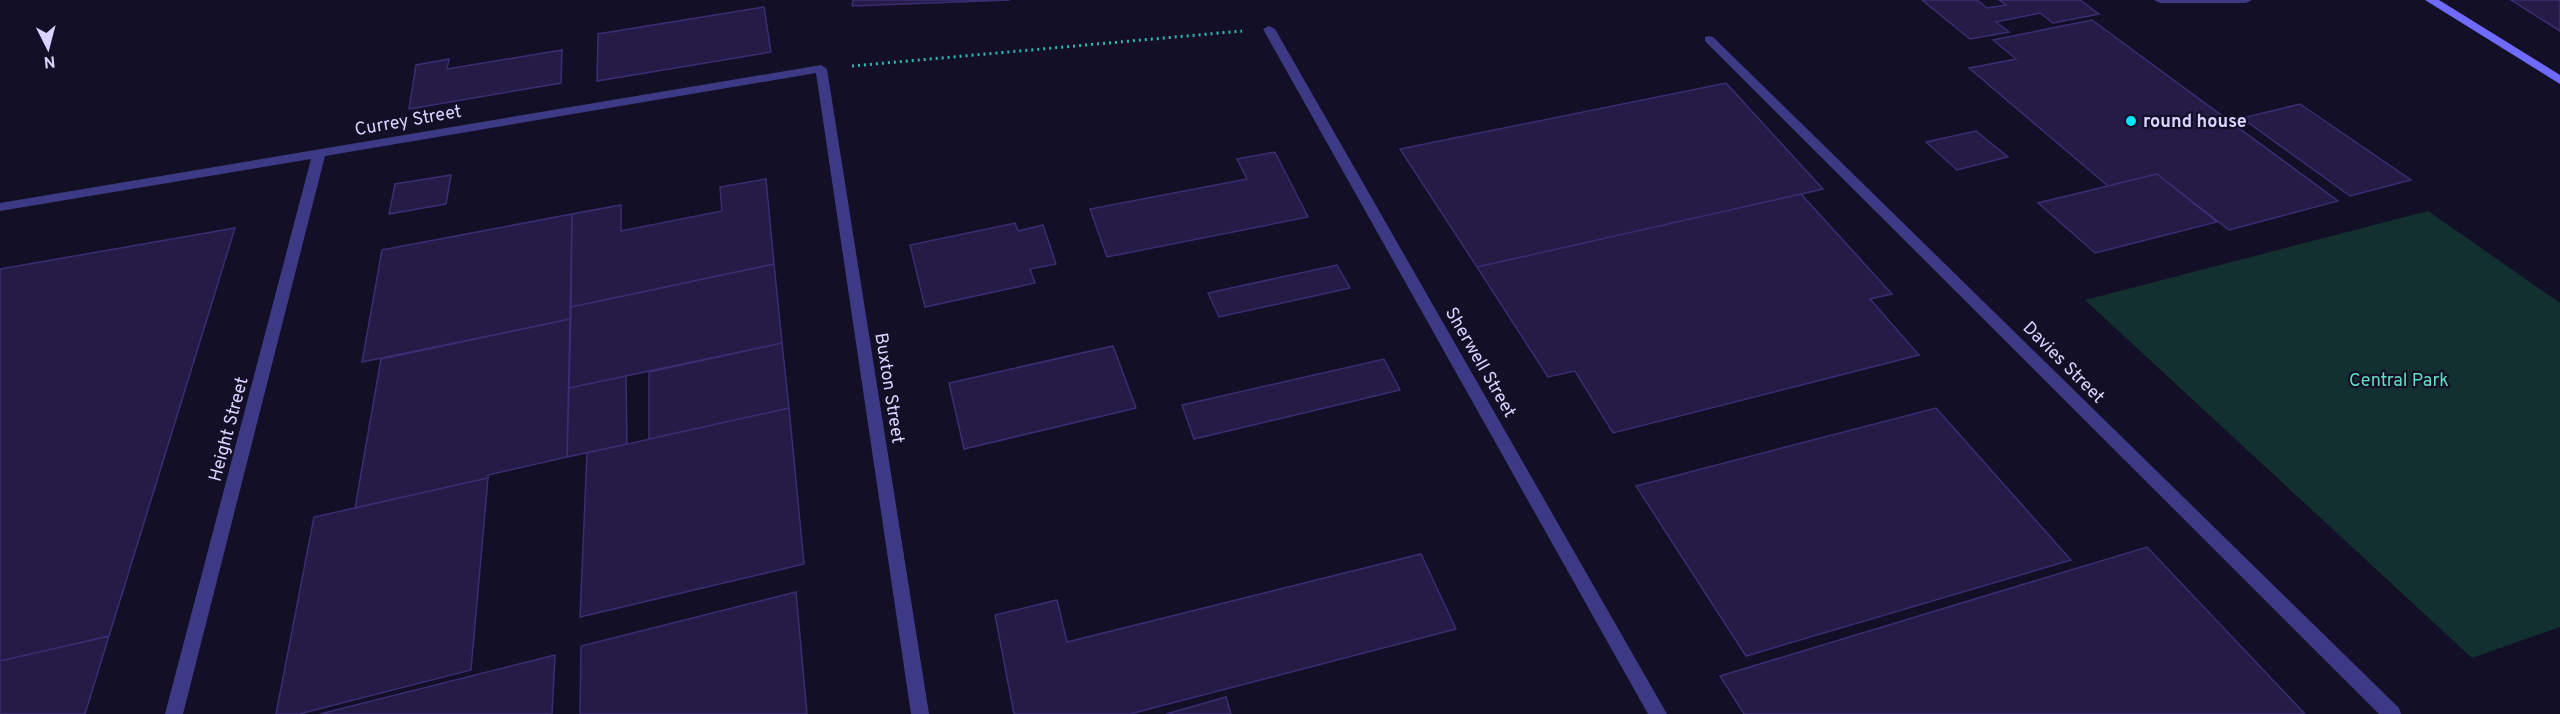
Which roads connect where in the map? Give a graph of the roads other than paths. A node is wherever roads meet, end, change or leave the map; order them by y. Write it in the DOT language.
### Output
graph roads {
  1 [pos="2160,0"];
  2 [pos="2246,0"];
  3 [pos="2431,0"];
  4 [pos="1269,29"];
  5 [pos="1709,39"];
  6 [pos="821,69"];
  7 [pos="2560,80"];
  8 [pos="320,154"];
  9 [pos="0,207"];
  10 [pos="174,714"];
  11 [pos="920,714"];
  12 [pos="1658,714"];
  13 [pos="2392,714"];
  1 -- 2 [label="street"];
  3 -- 7 [label="street"];
  4 -- 12 [label="street, Sherwell Street"];
  5 -- 13 [label="street, Davies Street"];
  6 -- 8 [label="street, Currey Street"];
  6 -- 11 [label="street, Buxton Street"];
  8 -- 9 [label="street, Currey Street"];
  8 -- 10 [label="street, Height Street"];
}
